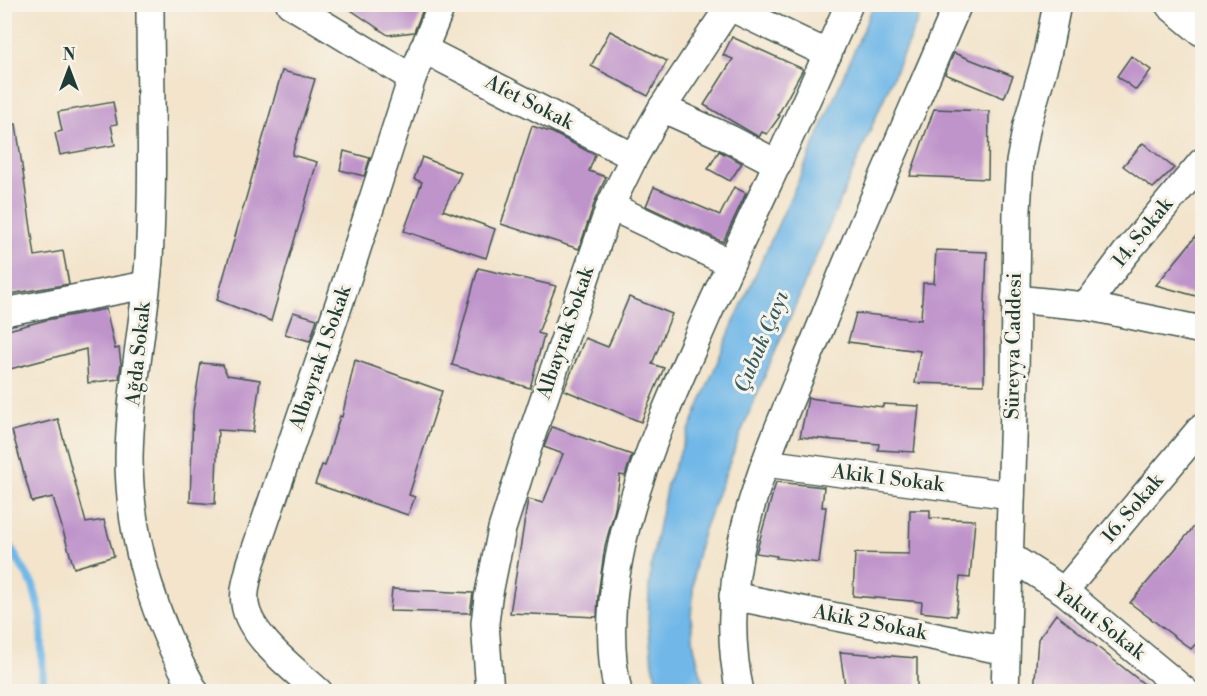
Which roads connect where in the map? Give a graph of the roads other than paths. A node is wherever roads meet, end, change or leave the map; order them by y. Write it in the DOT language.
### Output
graph roads {
  1 [pos="150,4"];
  2 [pos="290,4"];
  3 [pos="442,4"];
  4 [pos="849,4"];
  5 [pos="958,4"];
  6 [pos="1057,4"];
  7 [pos="1172,4"];
  8 [pos="731,6"];
  9 [pos="1203,29"];
  10 [pos="423,49"];
  11 [pos="828,54"];
  12 [pos="412,78"];
  13 [pos="662,108"];
  14 [pos="634,157"];
  15 [pos="1203,162"];
  16 [pos="778,164"];
  17 [pos="610,206"];
  18 [pos="730,263"];
  19 [pos="146,285"];
  20 [pos="1015,299"];
  21 [pos="1086,306"];
  22 [pos="4,312"];
  23 [pos="1203,330"];
  24 [pos="1203,428"];
  25 [pos="765,463"];
  26 [pos="1011,495"];
  27 [pos="1009,556"];
  28 [pos="1064,591"];
  29 [pos="733,596"];
  30 [pos="1006,651"];
  31 [pos="195,692"];
  32 [pos="319,692"];
  33 [pos="490,692"];
  34 [pos="618,692"];
  35 [pos="740,692"];
  36 [pos="1005,692"];
  37 [pos="1186,692"];
  1 -- 19 [label="street, Ağda Sokak"];
  2 -- 12 [label="street"];
  3 -- 10 [label="street, Albayrak 1 Sokak"];
  4 -- 11 [label="street"];
  5 -- 25 [label="street"];
  6 -- 20 [label="street, Süreyya Caddesi"];
  7 -- 9 [label="main road"];
  8 -- 11 [label="street"];
  8 -- 13 [label="street, Albayrak Sokak"];
  10 -- 12 [label="street, Albayrak 1 Sokak"];
  10 -- 14 [label="street, Afet Sokak"];
  11 -- 16 [label="street"];
  12 -- 32 [label="street, Albayrak 1 Sokak"];
  13 -- 14 [label="street, Albayrak Sokak"];
  13 -- 16 [label="street"];
  14 -- 17 [label="street, Albayrak Sokak"];
  15 -- 21 [label="street, 14. Sokak"];
  16 -- 18 [label="street"];
  17 -- 18 [label="street"];
  17 -- 33 [label="street, Albayrak Sokak"];
  18 -- 34 [label="street"];
  19 -- 22 [label="street"];
  19 -- 31 [label="street, Ağda Sokak"];
  20 -- 21 [label="street"];
  20 -- 26 [label="street, Süreyya Caddesi"];
  21 -- 23 [label="street"];
  24 -- 28 [label="street, 16. Sokak"];
  25 -- 26 [label="street, Akik 1 Sokak"];
  25 -- 29 [label="street"];
  26 -- 27 [label="street, Süreyya Caddesi"];
  27 -- 28 [label="street, Yakut Sokak"];
  27 -- 30 [label="street, Süreyya Caddesi"];
  28 -- 37 [label="street, Yakut Sokak"];
  29 -- 30 [label="street, Akik 2 Sokak"];
  29 -- 35 [label="street"];
  30 -- 36 [label="street, Süreyya Caddesi"];
}
